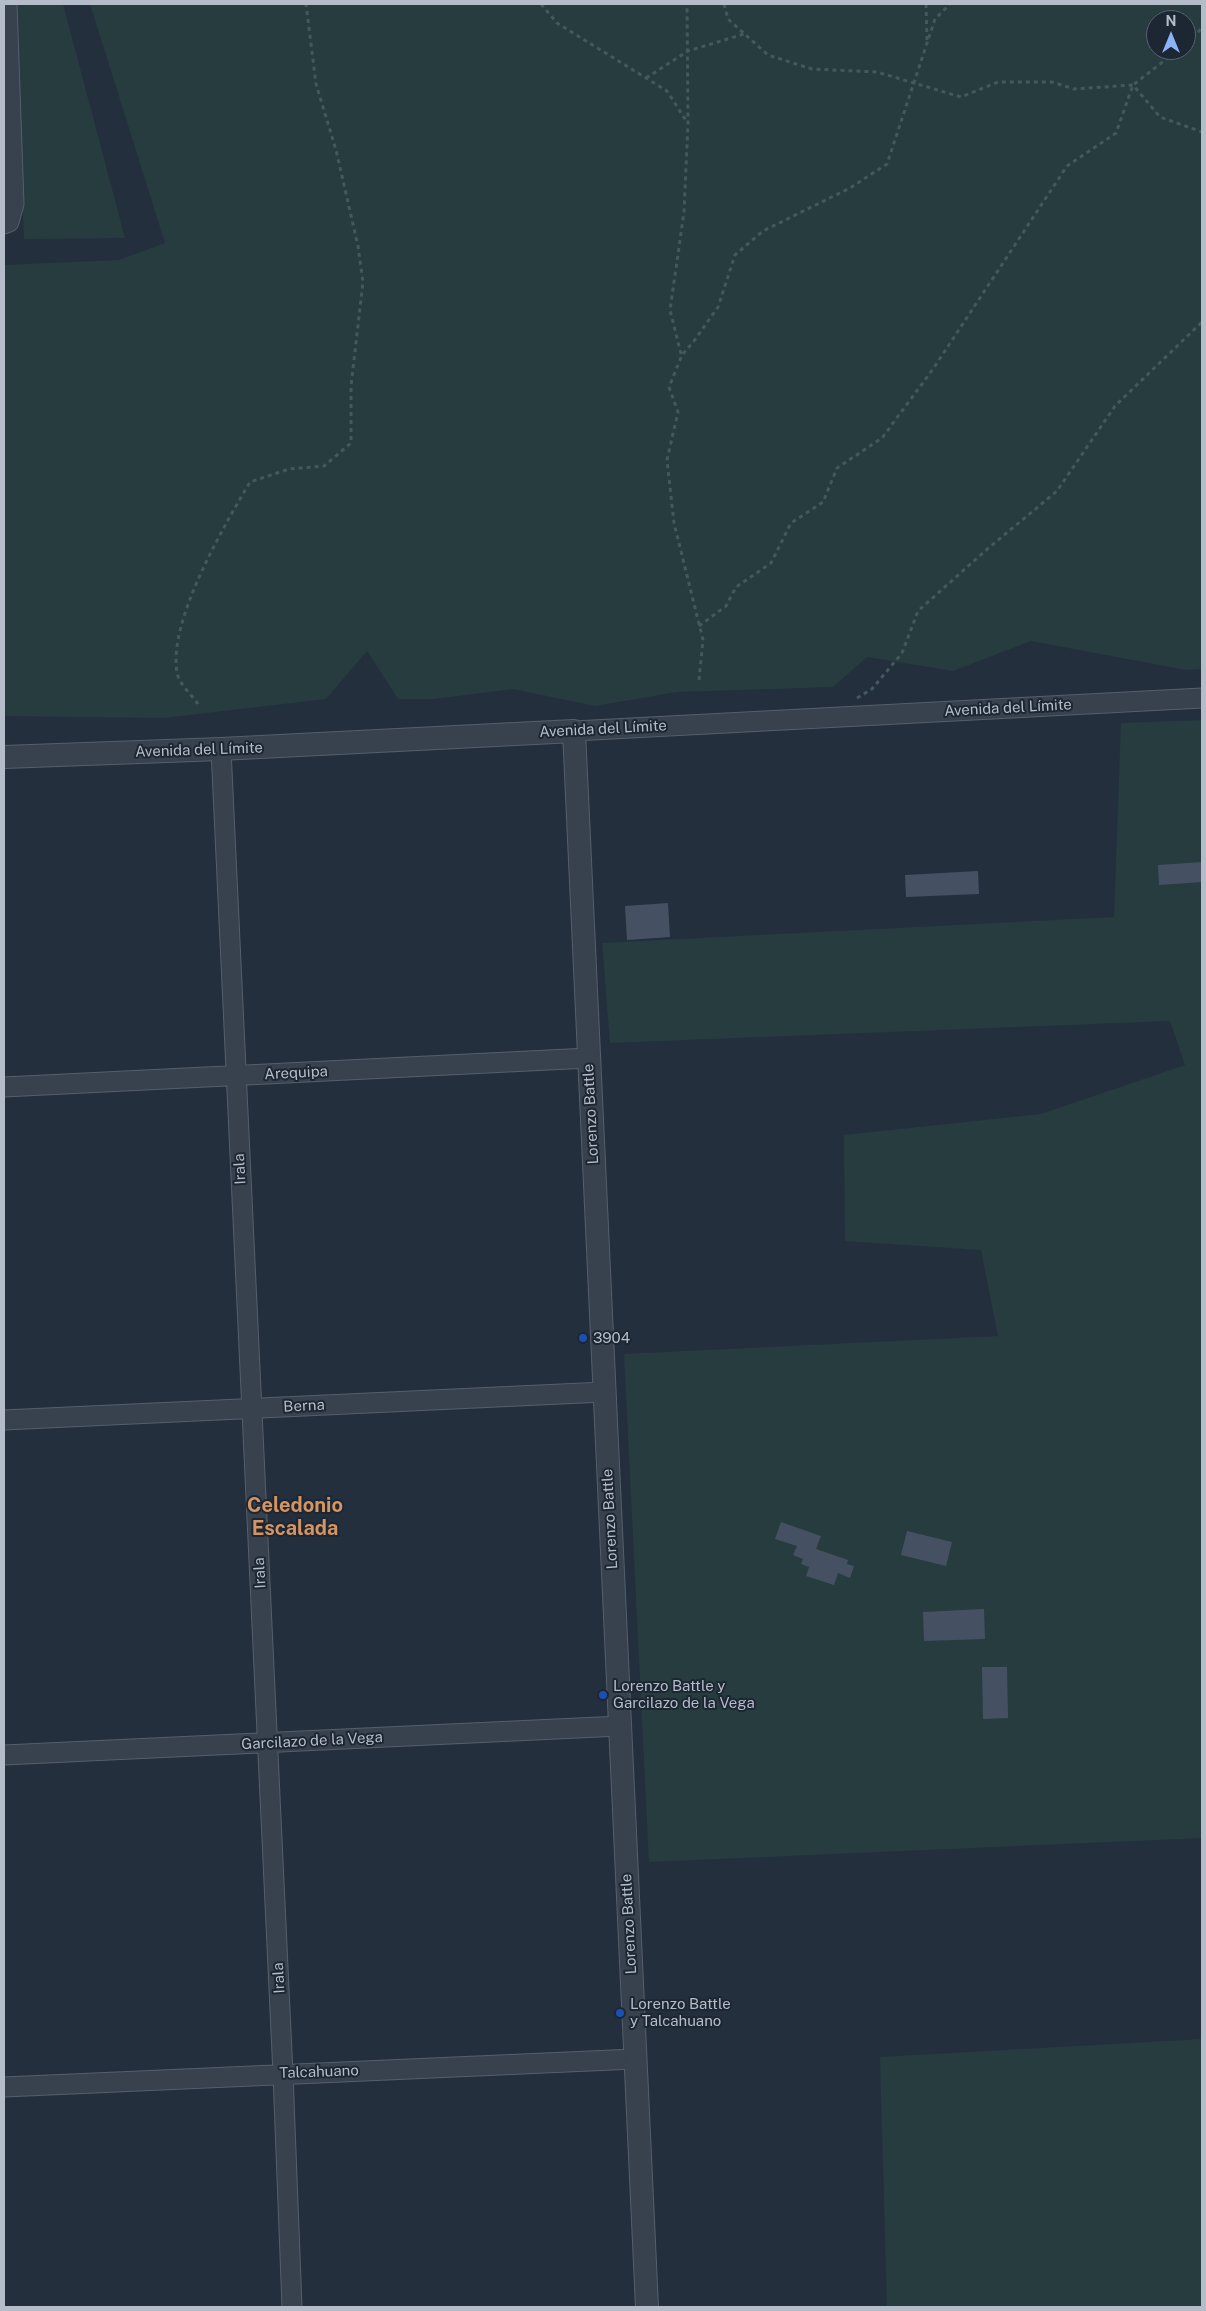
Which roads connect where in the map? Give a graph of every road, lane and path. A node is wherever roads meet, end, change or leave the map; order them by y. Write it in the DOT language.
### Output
graph roads {
  1 [pos="306,4"];
  2 [pos="541,4"];
  3 [pos="687,4"];
  4 [pos="724,4"];
  5 [pos="926,4"];
  6 [pos="950,4"];
  7 [pos="6,5"];
  8 [pos="744,34"];
  9 [pos="927,43"];
  10 [pos="688,51"];
  11 [pos="1165,60"];
  12 [pos="646,78"];
  13 [pos="914,83"];
  14 [pos="1133,85"];
  15 [pos="688,124"];
  16 [pos="1202,132"];
  17 [pos="6,223"];
  18 [pos="1202,322"];
  19 [pos="682,355"];
  20 [pos="700,626"];
  21 [pos="699,680"];
  22 [pos="856,698"];
  23 [pos="1202,698"];
  24 [pos="198,704"];
  25 [pos="574,731"];
  26 [pos="220,750"];
  27 [pos="4,757"];
  28 [pos="589,1058"];
  29 [pos="236,1075"];
  30 [pos="4,1087"];
  31 [pos="604,1392"];
  32 [pos="252,1408"];
  33 [pos="4,1420"];
  34 [pos="620,1726"];
  35 [pos="268,1743"];
  36 [pos="4,1755"];
  37 [pos="635,2059"];
  38 [pos="283,2074"];
  39 [pos="4,2087"];
  40 [pos="292,2307"];
  41 [pos="647,2307"];
  1 -- 24 [label="path"];
  2 -- 12 [label="path"];
  3 -- 10 [label="path"];
  4 -- 8 [label="path"];
  5 -- 9 [label="path"];
  6 -- 9 [label="path"];
  7 -- 17 [label="street"];
  8 -- 10 [label="path"];
  8 -- 13 [label="path"];
  9 -- 13 [label="path"];
  10 -- 12 [label="path"];
  10 -- 15 [label="path"];
  11 -- 14 [label="path"];
  12 -- 15 [label="path"];
  13 -- 14 [label="path"];
  13 -- 19 [label="path"];
  14 -- 16 [label="path"];
  14 -- 20 [label="path"];
  15 -- 19 [label="path"];
  18 -- 22 [label="path"];
  19 -- 20 [label="path"];
  20 -- 21 [label="path"];
  23 -- 25 [label="street, Avenida del Límite"];
  25 -- 26 [label="street, Avenida del Límite"];
  25 -- 28 [label="street, Lorenzo Battle"];
  26 -- 27 [label="street, Avenida del Límite"];
  26 -- 29 [label="street, Irala"];
  28 -- 29 [label="street, Arequipa"];
  28 -- 31 [label="street, Lorenzo Battle"];
  29 -- 30 [label="street, Arequipa"];
  29 -- 32 [label="street, Irala"];
  31 -- 32 [label="street, Berna"];
  31 -- 34 [label="street, Lorenzo Battle"];
  32 -- 33 [label="street, Berna"];
  32 -- 35 [label="street, Irala"];
  34 -- 35 [label="street, Garcilazo de la Vega"];
  34 -- 37 [label="street, Lorenzo Battle"];
  35 -- 36 [label="street, Garcilazo de la Vega"];
  35 -- 38 [label="street, Irala"];
  37 -- 38 [label="street, Talcahuano"];
  37 -- 41 [label="street, Lorenzo Battle"];
  38 -- 39 [label="street, Talcahuano"];
  38 -- 40 [label="street, Irala"];
}
